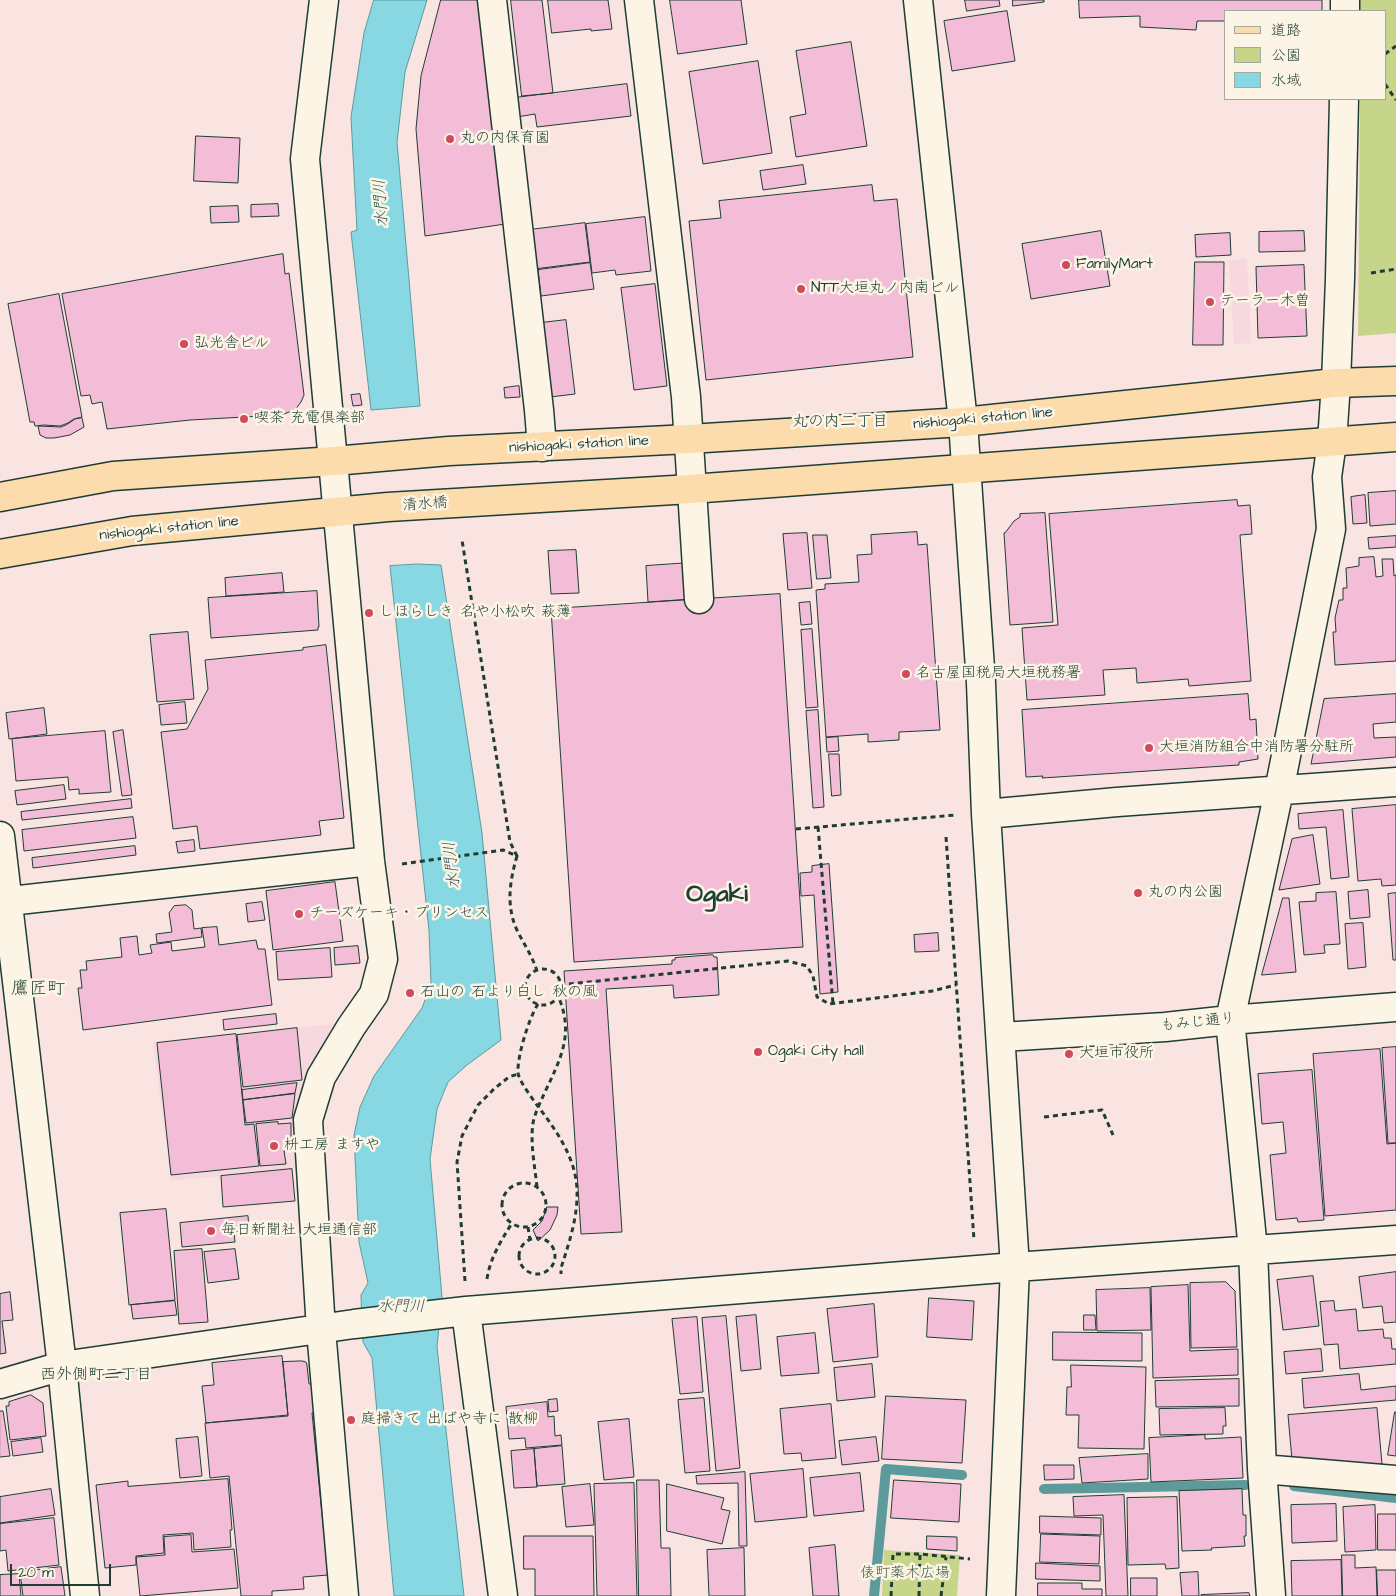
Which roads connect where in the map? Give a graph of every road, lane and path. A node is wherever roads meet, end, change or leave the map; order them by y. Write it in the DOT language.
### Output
graph roads {
  1 [pos="324,0"];
  2 [pos="492,0"];
  3 [pos="639,0"];
  4 [pos="918,0"];
  5 [pos="1386,85"];
  6 [pos="1344,100"];
  7 [pos="1396,100"];
  8 [pos="1396,380"];
  9 [pos="1336,383"];
  10 [pos="963,422"];
  11 [pos="1396,437"];
  12 [pos="688,439"];
  13 [pos="1332,442"];
  14 [pos="542,447"];
  15 [pos="334,461"];
  16 [pos="966,468"];
  17 [pos="691,489"];
  18 [pos="0,497"];
  19 [pos="338,513"];
  20 [pos="462,540"];
  21 [pos="0,554"];
  22 [pos="699,599"];
  23 [pos="1396,782"];
  24 [pos="1279,791"];
  25 [pos="986,814"];
  26 [pos="818,827"];
  27 [pos="796,830"];
  28 [pos="0,836"];
  29 [pos="946,837"];
  30 [pos="517,856"];
  31 [pos="370,861"];
  32 [pos="399,864"];
  33 [pos="4,902"];
  34 [pos="537,970"];
  35 [pos="560,985"];
  36 [pos="956,985"];
  37 [pos="558,996"];
  38 [pos="538,1004"];
  39 [pos="833,1004"];
  40 [pos="1396,1007"];
  41 [pos="1230,1020"];
  42 [pos="1001,1037"];
  43 [pos="518,1074"];
  44 [pos="539,1107"];
  45 [pos="1044,1117"];
  46 [pos="1113,1135"];
  47 [pos="538,1188"];
  48 [pos="512,1223"];
  49 [pos="528,1227"];
  50 [pos="530,1240"];
  51 [pos="1396,1240"];
  52 [pos="974,1244"];
  53 [pos="1253,1250"];
  54 [pos="1015,1267"];
  55 [pos="539,1278"];
  56 [pos="530,1279"];
  57 [pos="561,1279"];
  58 [pos="487,1284"];
  59 [pos="459,1304"];
  60 [pos="320,1330"];
  61 [pos="62,1366"];
  62 [pos="0,1384"];
  63 [pos="1262,1469"];
  64 [pos="1396,1480"];
  65 [pos="920,1554"];
  66 [pos="946,1557"];
  67 [pos="970,1559"];
  68 [pos="85,1596"];
  69 [pos="344,1596"];
  70 [pos="503,1596"];
  71 [pos="891,1596"];
  72 [pos="919,1596"];
  73 [pos="941,1596"];
  74 [pos="1001,1596"];
  75 [pos="1271,1596"];
  1 -- 15 [label="street"];
  2 -- 14 [label="street"];
  3 -- 12 [label="street"];
  4 -- 10 [label="street"];
  5 -- 7 [label="path"];
  6 -- 9 [label="street"];
  8 -- 9 [label="main road, nishiogaki station line"];
  9 -- 10 [label="main road, nishiogaki station line"];
  9 -- 13 [label="street"];
  10 -- 12 [label="main road, nishiogaki station line"];
  10 -- 16 [label="street"];
  11 -- 13 [label="main road"];
  12 -- 14 [label="main road, nishiogaki station line"];
  12 -- 17 [label="street"];
  13 -- 16 [label="main road"];
  13 -- 24 [label="street"];
  14 -- 15 [label="main road, nishiogaki station line"];
  15 -- 18 [label="main road"];
  15 -- 19 [label="street"];
  16 -- 17 [label="main road"];
  16 -- 25 [label="street"];
  17 -- 19 [label="main road, 清水橋"];
  17 -- 22 [label="street"];
  19 -- 21 [label="main road, nishiogaki station line"];
  19 -- 31 [label="street"];
  20 -- 30 [label="path"];
  23 -- 24 [label="street"];
  24 -- 25 [label="street"];
  24 -- 41 [label="street"];
  25 -- 26 [label="path"];
  25 -- 42 [label="street"];
  26 -- 27 [label="path"];
  26 -- 39 [label="path"];
  28 -- 33 [label="street"];
  29 -- 36 [label="path"];
  30 -- 32 [label="path"];
  30 -- 34 [label="path"];
  31 -- 33 [label="street"];
  31 -- 60 [label="street"];
  33 -- 61 [label="street"];
  34 -- 35 [label="path"];
  34 -- 38 [label="path"];
  35 -- 37 [label="path"];
  35 -- 39 [label="path"];
  36 -- 39 [label="path"];
  36 -- 52 [label="path"];
  37 -- 38 [label="path"];
  37 -- 44 [label="path"];
  38 -- 43 [label="path"];
  40 -- 41 [label="street, もみじ通り"];
  41 -- 42 [label="street, もみじ通り"];
  41 -- 53 [label="street"];
  42 -- 54 [label="street"];
  43 -- 44 [label="path"];
  43 -- 59 [label="path"];
  44 -- 47 [label="path"];
  44 -- 57 [label="path"];
  45 -- 46 [label="path"];
  47 -- 48 [label="path"];
  47 -- 49 [label="path"];
  48 -- 49 [label="path"];
  48 -- 58 [label="path"];
  49 -- 50 [label="path"];
  50 -- 50 [label="path"];
  51 -- 53 [label="street"];
  53 -- 54 [label="street"];
  53 -- 63 [label="street"];
  54 -- 59 [label="street"];
  54 -- 74 [label="street"];
  55 -- 56 [label="path"];
  59 -- 60 [label="street"];
  59 -- 70 [label="street"];
  60 -- 61 [label="street"];
  60 -- 69 [label="street"];
  61 -- 62 [label="street"];
  61 -- 68 [label="street"];
  63 -- 64 [label="street"];
  63 -- 75 [label="street"];
  65 -- 66 [label="path"];
  65 -- 71 [label="path"];
  65 -- 72 [label="path"];
  66 -- 67 [label="path"];
  66 -- 73 [label="path"];
}
